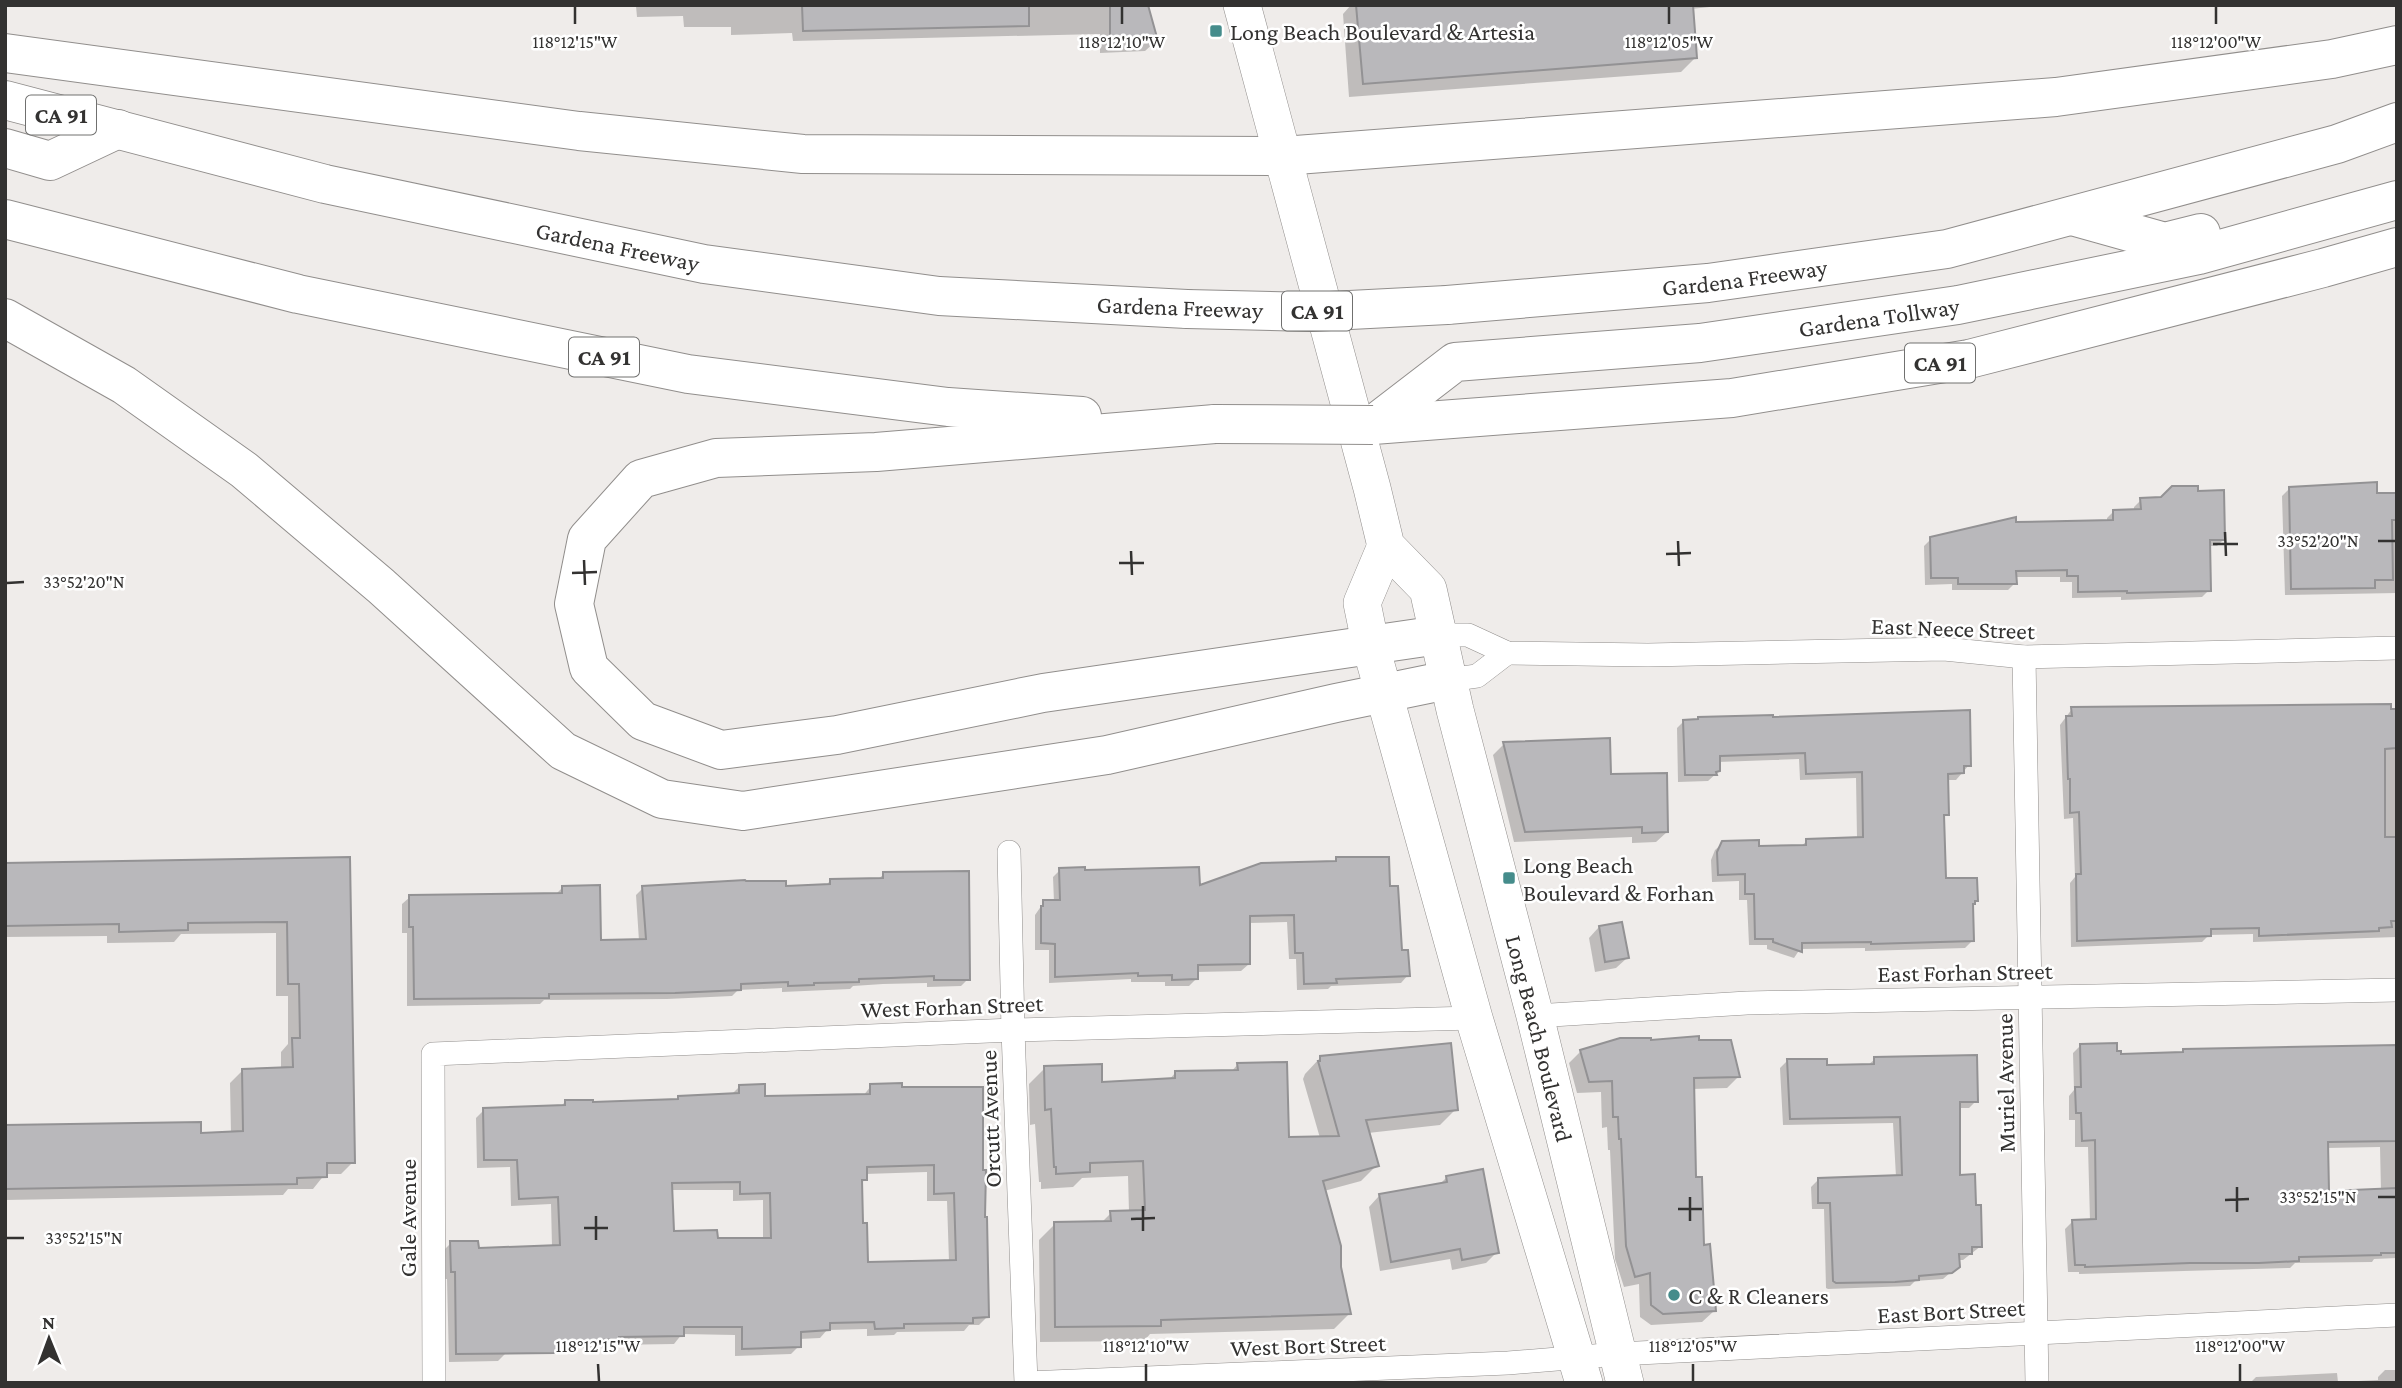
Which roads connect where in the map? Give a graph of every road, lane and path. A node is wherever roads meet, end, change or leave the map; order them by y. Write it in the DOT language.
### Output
graph roads {
  1 [pos="1242,5"];
  2 [pos="2397,45"];
  3 [pos="5,53"];
  4 [pos="5,100"];
  5 [pos="2397,122"];
  6 [pos="117,129"];
  7 [pos="5,148"];
  8 [pos="1283,156"];
  9 [pos="2397,180"];
  10 [pos="2397,200"];
  11 [pos="2072,216"];
  12 [pos="5,219"];
  13 [pos="2397,247"];
  14 [pos="5,318"];
  15 [pos="1214,424"];
  16 [pos="1373,425"];
  17 [pos="1386,546"];
  18 [pos="1439,635"];
  19 [pos="1371,647"];
  20 [pos="2397,648"];
  21 [pos="1507,653"];
  22 [pos="2024,657"];
  23 [pos="1448,680"];
  24 [pos="1383,693"];
  25 [pos="1009,852"];
  26 [pos="2397,990"];
  27 [pos="2030,997"];
  28 [pos="1535,1016"];
  29 [pos="1474,1018"];
  30 [pos="1013,1030"];
  31 [pos="433,1054"];
  32 [pos="2397,1315"];
  33 [pos="2036,1333"];
  34 [pos="1622,1368"];
  35 [pos="1581,1370"];
  36 [pos="1511,1373"];
  37 [pos="434,1383"];
  38 [pos="1027,1383"];
  39 [pos="2037,1383"];
  1 -- 8 [label="main road, Long Beach Boulevard"];
  2 -- 8 [label="highway"];
  3 -- 8 [label="highway"];
  4 -- 6 [label="highway, Gardena Freeway / CA 91"];
  5 -- 11 [label="highway, Gardena Freeway / CA 91"];
  6 -- 7 [label="highway"];
  6 -- 11 [label="highway, Gardena Freeway / CA 91, bridge"];
  8 -- 17 [label="main road, Long Beach Boulevard"];
  9 -- 11 [label="highway"];
  10 -- 16 [label="highway, Gardena Tollway"];
  12 -- 15 [label="highway, CA 91"];
  13 -- 16 [label="highway, CA 91"];
  14 -- 24 [label="highway"];
  15 -- 16 [label="highway, CA 91, bridge"];
  15 -- 19 [label="highway"];
  17 -- 18 [label="main road, Long Beach Boulevard"];
  17 -- 19 [label="main road"];
  18 -- 19 [label="highway"];
  18 -- 21 [label="street, East Neece Street"];
  18 -- 23 [label="main road, Long Beach Boulevard"];
  19 -- 24 [label="main road"];
  20 -- 22 [label="street, East Neece Street"];
  21 -- 22 [label="street, East Neece Street"];
  21 -- 23 [label="street"];
  22 -- 27 [label="street, Muriel Avenue"];
  23 -- 24 [label="highway"];
  23 -- 28 [label="main road, Long Beach Boulevard"];
  24 -- 29 [label="main road"];
  25 -- 30 [label="street, Orcutt Avenue"];
  26 -- 27 [label="street, East Forhan Street"];
  27 -- 28 [label="street, East Forhan Street"];
  27 -- 33 [label="street, Muriel Avenue"];
  28 -- 34 [label="main road, Long Beach Boulevard"];
  29 -- 30 [label="street, West Forhan Street"];
  29 -- 35 [label="main road"];
  30 -- 31 [label="street, West Forhan Street"];
  30 -- 38 [label="street, Orcutt Avenue"];
  31 -- 37 [label="street, Gale Avenue"];
  32 -- 33 [label="street, East Bort Street"];
  33 -- 34 [label="street, East Bort Street"];
  33 -- 39 [label="street, Muriel Avenue"];
  34 -- 35 [label="street, East Bort Street"];
  35 -- 36 [label="street, East Bort Street"];
  36 -- 38 [label="street, West Bort Street"];
}
